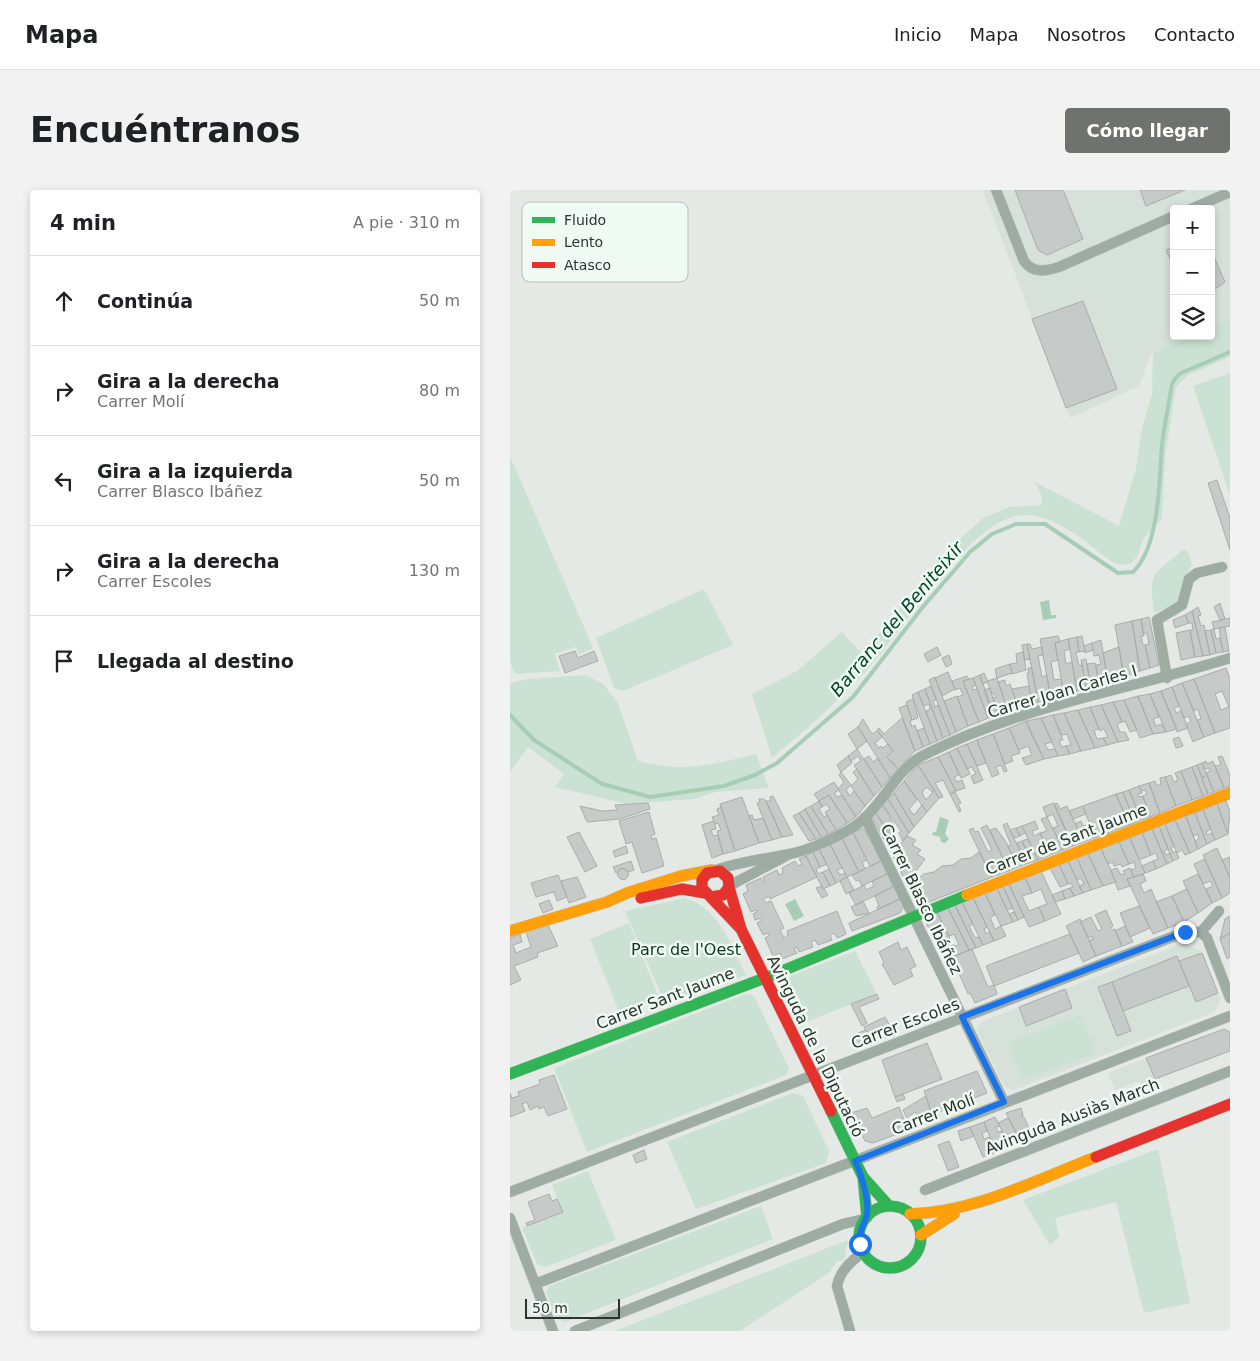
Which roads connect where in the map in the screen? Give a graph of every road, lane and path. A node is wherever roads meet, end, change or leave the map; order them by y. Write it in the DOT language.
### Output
graph roads {
  1 [pos="996,190"];
  2 [pos="1230,192"];
  3 [pos="1200,205"];
  4 [pos="1170,218"];
  5 [pos="1222,566"];
  6 [pos="1230,658"];
  7 [pos="1167,678"];
  8 [pos="1230,793"];
  9 [pos="866,817"];
  10 [pos="791,854"];
  11 [pos="714,870"];
  12 [pos="729,886"];
  13 [pos="709,895"];
  14 [pos="607,902"];
  15 [pos="1219,912"];
  16 [pos="913,916"];
  17 [pos="741,929"];
  18 [pos="510,931"];
  19 [pos="1201,932"];
  20 [pos="765,978"];
  21 [pos="1230,998"];
  22 [pos="1230,1016"];
  23 [pos="962,1017"];
  24 [pos="1230,1071"];
  25 [pos="510,1074"];
  26 [pos="813,1075"];
  27 [pos="1004,1102"];
  28 [pos="1230,1104"];
  29 [pos="855,1161"];
  30 [pos="863,1177"];
  31 [pos="925,1190"];
  32 [pos="510,1192"];
  33 [pos="973,1205"];
  34 [pos="890,1206"];
  35 [pos="910,1214"];
  36 [pos="510,1218"];
  37 [pos="866,1218"];
  38 [pos="921,1235"];
  39 [pos="863,1252"];
  40 [pos="535,1284"];
  41 [pos="553,1331"];
  42 [pos="575,1331"];
  43 [pos="850,1331"];
  1 -- 4 [label="street"];
  2 -- 3 [label="street"];
  5 -- 7 [label="street"];
  6 -- 7 [label="street, Carrer Joan Carles I"];
  7 -- 9 [label="street, Carrer Joan Carles I"];
  8 -- 16 [label="street, Carrer de Sant Jaume"];
  9 -- 10 [label="street, Carrer Joan Carles I"];
  9 -- 16 [label="street, Carrer Blasco Ibáñez"];
  10 -- 11 [label="street, Carrer Joan Carles I"];
  10 -- 12 [label="street, Carrer Joan Carles I"];
  11 -- 12 [label="street"];
  11 -- 13 [label="street"];
  11 -- 14 [label="street"];
  12 -- 13 [label="street"];
  12 -- 17 [label="street, Avinguda de la Diputació"];
  13 -- 14 [label="street"];
  13 -- 17 [label="street, Avinguda de la Diputació"];
  14 -- 18 [label="street"];
  15 -- 19 [label="street"];
  16 -- 20 [label="street, Carrer Sant Jaume"];
  16 -- 23 [label="street, Carrer Blasco Ibáñez"];
  17 -- 20 [label="street, Avinguda de la Diputació"];
  19 -- 21 [label="street"];
  19 -- 23 [label="street, Carrer Escoles"];
  20 -- 25 [label="street, Carrer Sant Jaume"];
  20 -- 26 [label="street, Avinguda de la Diputació"];
  22 -- 27 [label="street, Carrer Molí"];
  23 -- 26 [label="street, Carrer Escoles"];
  23 -- 27 [label="street, Carrer Blasco Ibáñez"];
  24 -- 31 [label="street, Avinguda Ausiàs March"];
  26 -- 29 [label="street, Avinguda de la Diputació"];
  26 -- 32 [label="street, Carrer Escoles"];
  27 -- 29 [label="street, Carrer Molí"];
  28 -- 33 [label="street"];
  29 -- 30 [label="street, Avinguda de la Diputació"];
  29 -- 40 [label="street, Carrer Molí"];
  30 -- 34 [label="street"];
  30 -- 37 [label="street"];
  33 -- 35 [label="street"];
  33 -- 38 [label="street"];
  34 -- 35 [label="street"];
  34 -- 37 [label="street"];
  35 -- 38 [label="street"];
  36 -- 40 [label="street"];
  37 -- 39 [label="street"];
  37 -- 42 [label="street"];
  38 -- 39 [label="street"];
  39 -- 43 [label="street"];
  40 -- 41 [label="street"];
}
